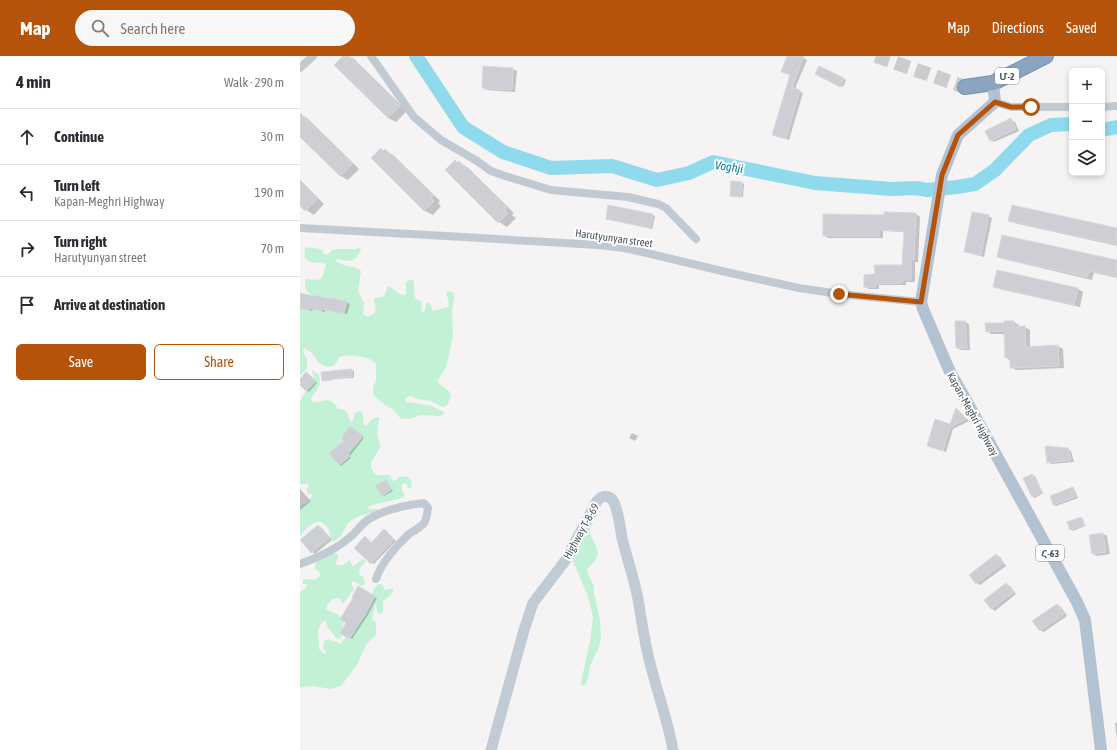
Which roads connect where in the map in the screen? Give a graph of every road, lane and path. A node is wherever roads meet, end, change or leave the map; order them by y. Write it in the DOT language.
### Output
graph roads {
  1 [pos="312,56"];
  2 [pos="371,56"];
  3 [pos="1046,56"];
  4 [pos="300,68"];
  5 [pos="993,83"];
  6 [pos="966,87"];
  7 [pos="995,102"];
  8 [pos="1117,106"];
  9 [pos="1069,107"];
  10 [pos="1105,107"];
  11 [pos="300,228"];
  12 [pos="696,239"];
  13 [pos="921,302"];
  14 [pos="300,564"];
  15 [pos="376,578"];
  16 [pos="491,750"];
  17 [pos="673,750"];
  18 [pos="1101,750"];
  1 -- 4 [label="street"];
  2 -- 12 [label="street"];
  3 -- 5 [label="highway, Մ-2"];
  5 -- 6 [label="highway, Մ-2"];
  5 -- 7 [label="main road"];
  7 -- 9 [label="street"];
  7 -- 13 [label="main road, Kapan-Meghri Highway / Հ-63"];
  8 -- 10 [label="street"];
  11 -- 13 [label="street, Harutyunyan street"];
  13 -- 18 [label="main road, Kapan-Meghri Highway / Հ-63"];
  14 -- 15 [label="street"];
  16 -- 17 [label="street, Highway T-8-69"];
}
